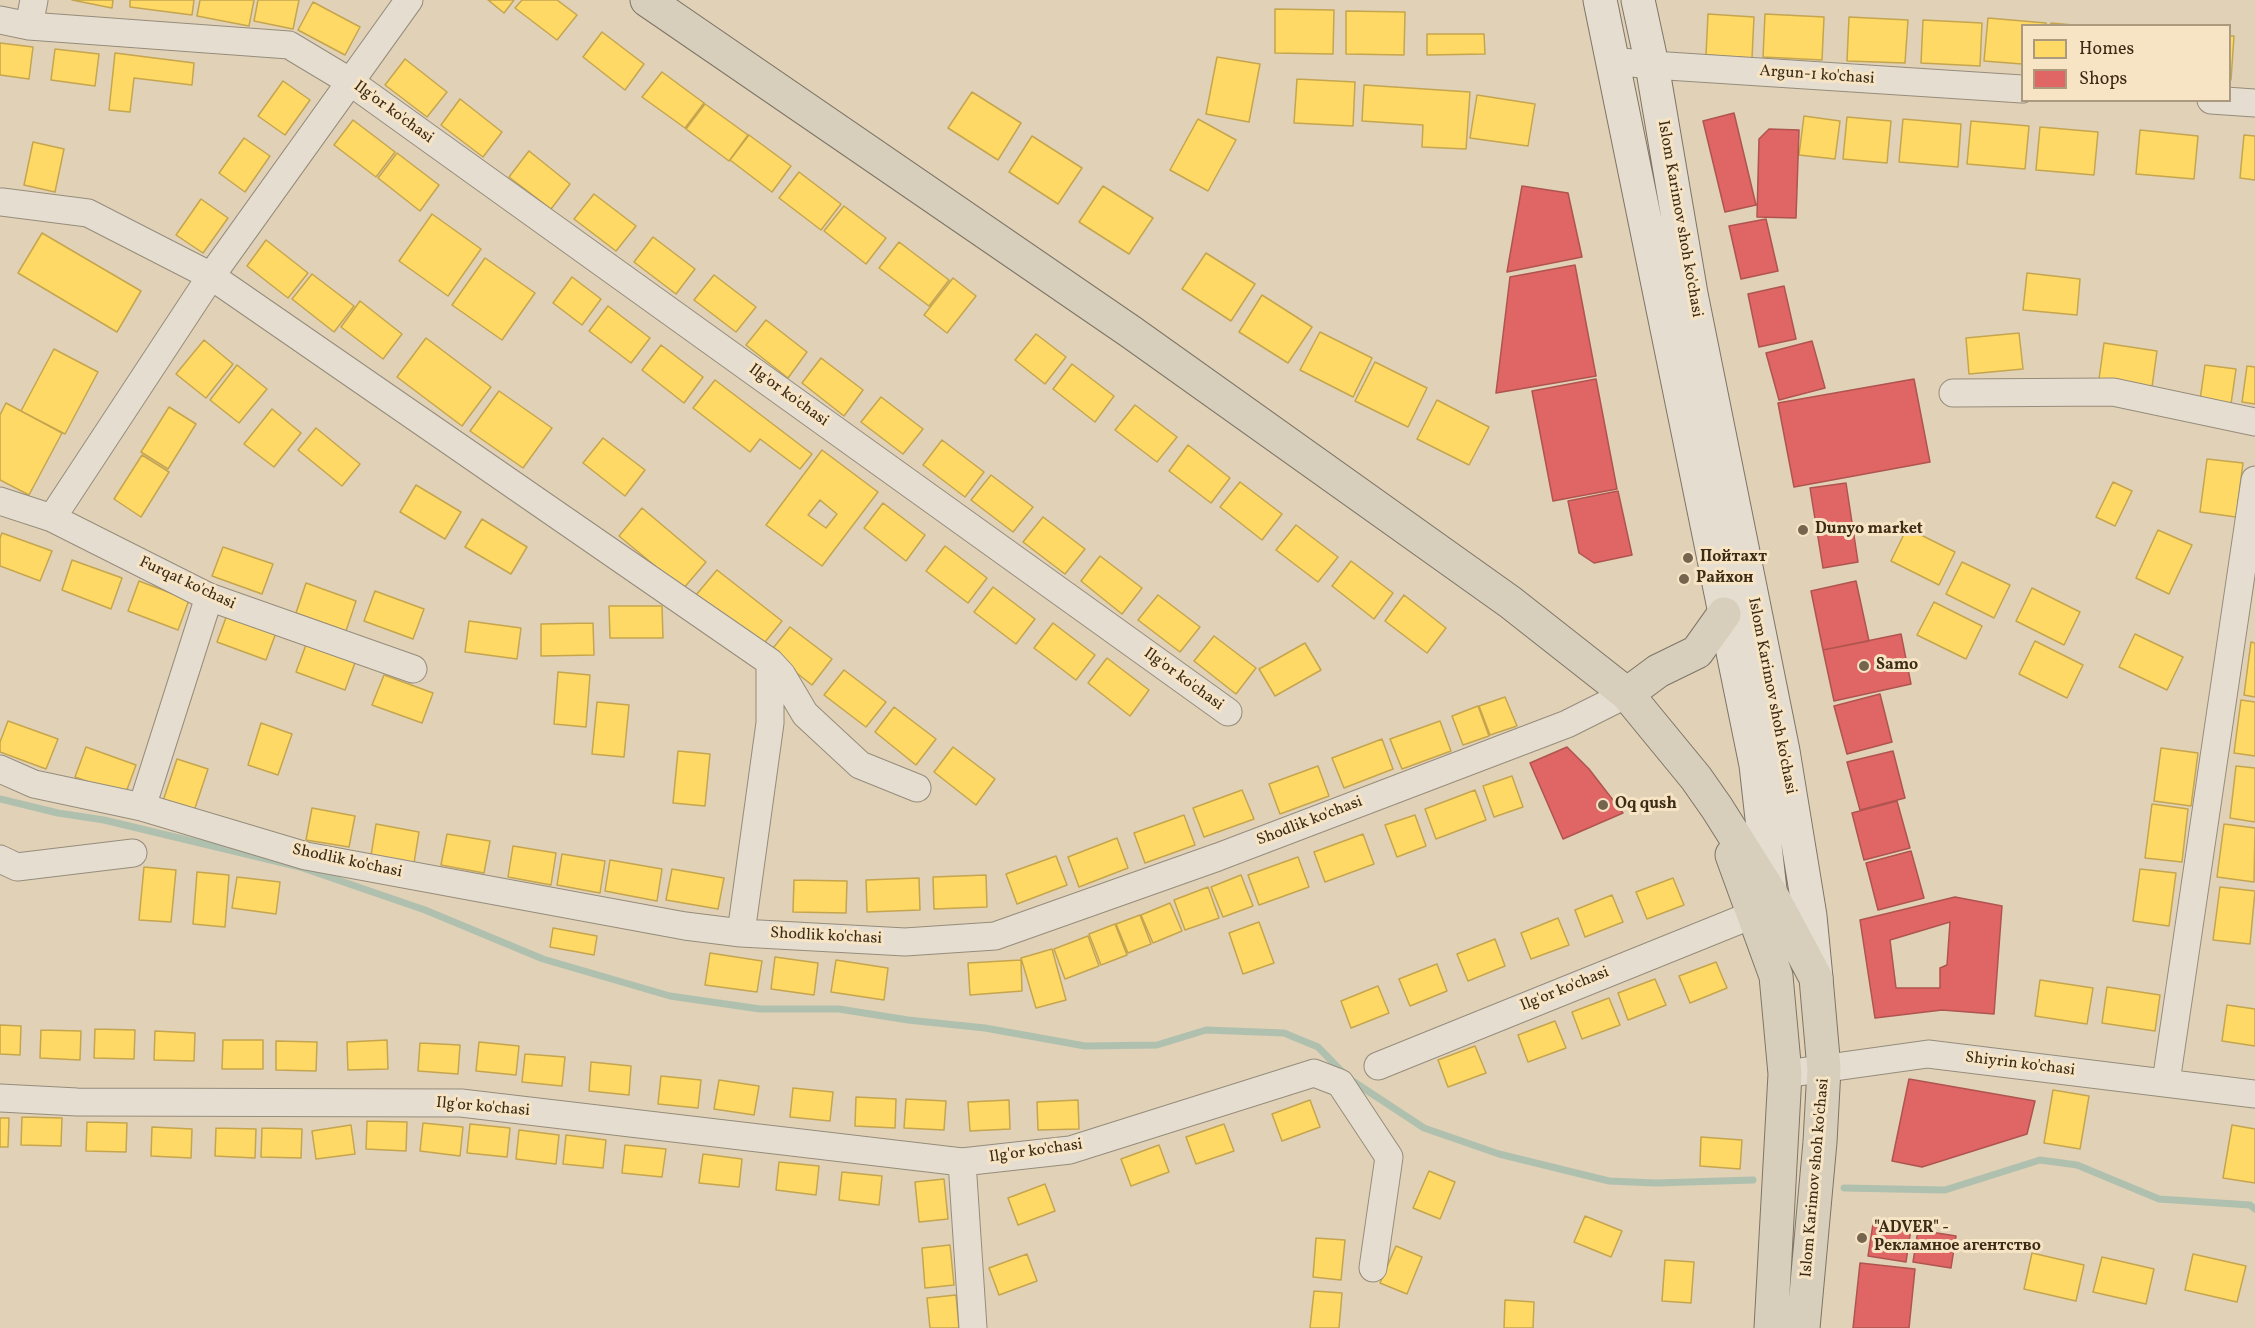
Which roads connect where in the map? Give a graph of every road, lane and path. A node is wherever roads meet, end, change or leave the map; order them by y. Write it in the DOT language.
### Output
graph roads {
  1 [pos="409,0"];
  2 [pos="647,0"];
  3 [pos="1600,0"];
  4 [pos="1638,0"];
  5 [pos="31,13"];
  6 [pos="0,20"];
  7 [pos="1612,61"];
  8 [pos="1652,65"];
  9 [pos="349,81"];
  10 [pos="2021,89"];
  11 [pos="2231,101"];
  12 [pos="2255,103"];
  13 [pos="2,202"];
  14 [pos="211,276"];
  15 [pos="1953,393"];
  16 [pos="2255,422"];
  17 [pos="2255,480"];
  18 [pos="0,501"];
  19 [pos="52,518"];
  20 [pos="209,597"];
  21 [pos="1724,614"];
  22 [pos="770,662"];
  23 [pos="413,669"];
  24 [pos="1627,694"];
  25 [pos="1228,712"];
  26 [pos="0,769"];
  27 [pos="917,788"];
  28 [pos="142,807"];
  29 [pos="133,853"];
  30 [pos="0,859"];
  31 [pos="1761,904"];
  32 [pos="741,933"];
  33 [pos="1816,978"];
  34 [pos="1378,1066"];
  35 [pos="1824,1070"];
  36 [pos="1785,1074"];
  37 [pos="2166,1082"];
  38 [pos="2255,1094"];
  39 [pos="0,1098"];
  40 [pos="962,1162"];
  41 [pos="1373,1268"];
  42 [pos="973,1328"];
  43 [pos="1771,1328"];
  44 [pos="1803,1328"];
  1 -- 9 [label="street, Ilg'or ko'chasi"];
  2 -- 24 [label="main road"];
  3 -- 7 [label="main road, Islom Karimov shoh ko'chasi"];
  4 -- 8 [label="main road, Islom Karimov shoh ko'chasi"];
  5 -- 6 [label="street, Ilg'or ko'chasi"];
  5 -- 9 [label="street, Ilg'or ko'chasi"];
  7 -- 8 [label="street, Argun-1 ko'chasi"];
  7 -- 21 [label="main road, Islom Karimov shoh ko'chasi"];
  8 -- 10 [label="street, Argun-1 ko'chasi"];
  8 -- 33 [label="main road, Islom Karimov shoh ko'chasi"];
  9 -- 14 [label="street, Ilg'or ko'chasi"];
  9 -- 25 [label="street, Ilg'or ko'chasi"];
  11 -- 12 [label="street"];
  13 -- 14 [label="street"];
  14 -- 19 [label="street, Ilg'or ko'chasi"];
  14 -- 22 [label="street"];
  15 -- 16 [label="street"];
  17 -- 37 [label="street"];
  18 -- 19 [label="street, Furqat ko'chasi"];
  19 -- 20 [label="street, Furqat ko'chasi"];
  20 -- 23 [label="street, Furqat ko'chasi"];
  20 -- 28 [label="street"];
  21 -- 24 [label="main road"];
  21 -- 31 [label="main road, Islom Karimov shoh ko'chasi"];
  22 -- 27 [label="street"];
  22 -- 32 [label="street"];
  24 -- 31 [label="main road"];
  24 -- 32 [label="street, Shodlik ko'chasi"];
  26 -- 28 [label="street, Shodlik ko'chasi"];
  28 -- 32 [label="street, Shodlik ko'chasi"];
  29 -- 30 [label="street"];
  31 -- 33 [label="main road"];
  31 -- 34 [label="street, Ilg'or ko'chasi"];
  31 -- 36 [label="main road, Islom Karimov shoh ko'chasi"];
  33 -- 35 [label="main road, Islom Karimov shoh ko'chasi"];
  35 -- 36 [label="street, Shiyrin ko'chasi"];
  35 -- 37 [label="street, Shiyrin ko'chasi"];
  35 -- 44 [label="main road, Islom Karimov shoh ko'chasi"];
  36 -- 43 [label="main road, Islom Karimov shoh ko'chasi"];
  37 -- 38 [label="street, Shiyrin ko'chasi"];
  39 -- 40 [label="street, Ilg'or ko'chasi"];
  40 -- 41 [label="street, Ilg'or ko'chasi"];
  40 -- 42 [label="street"];
}
